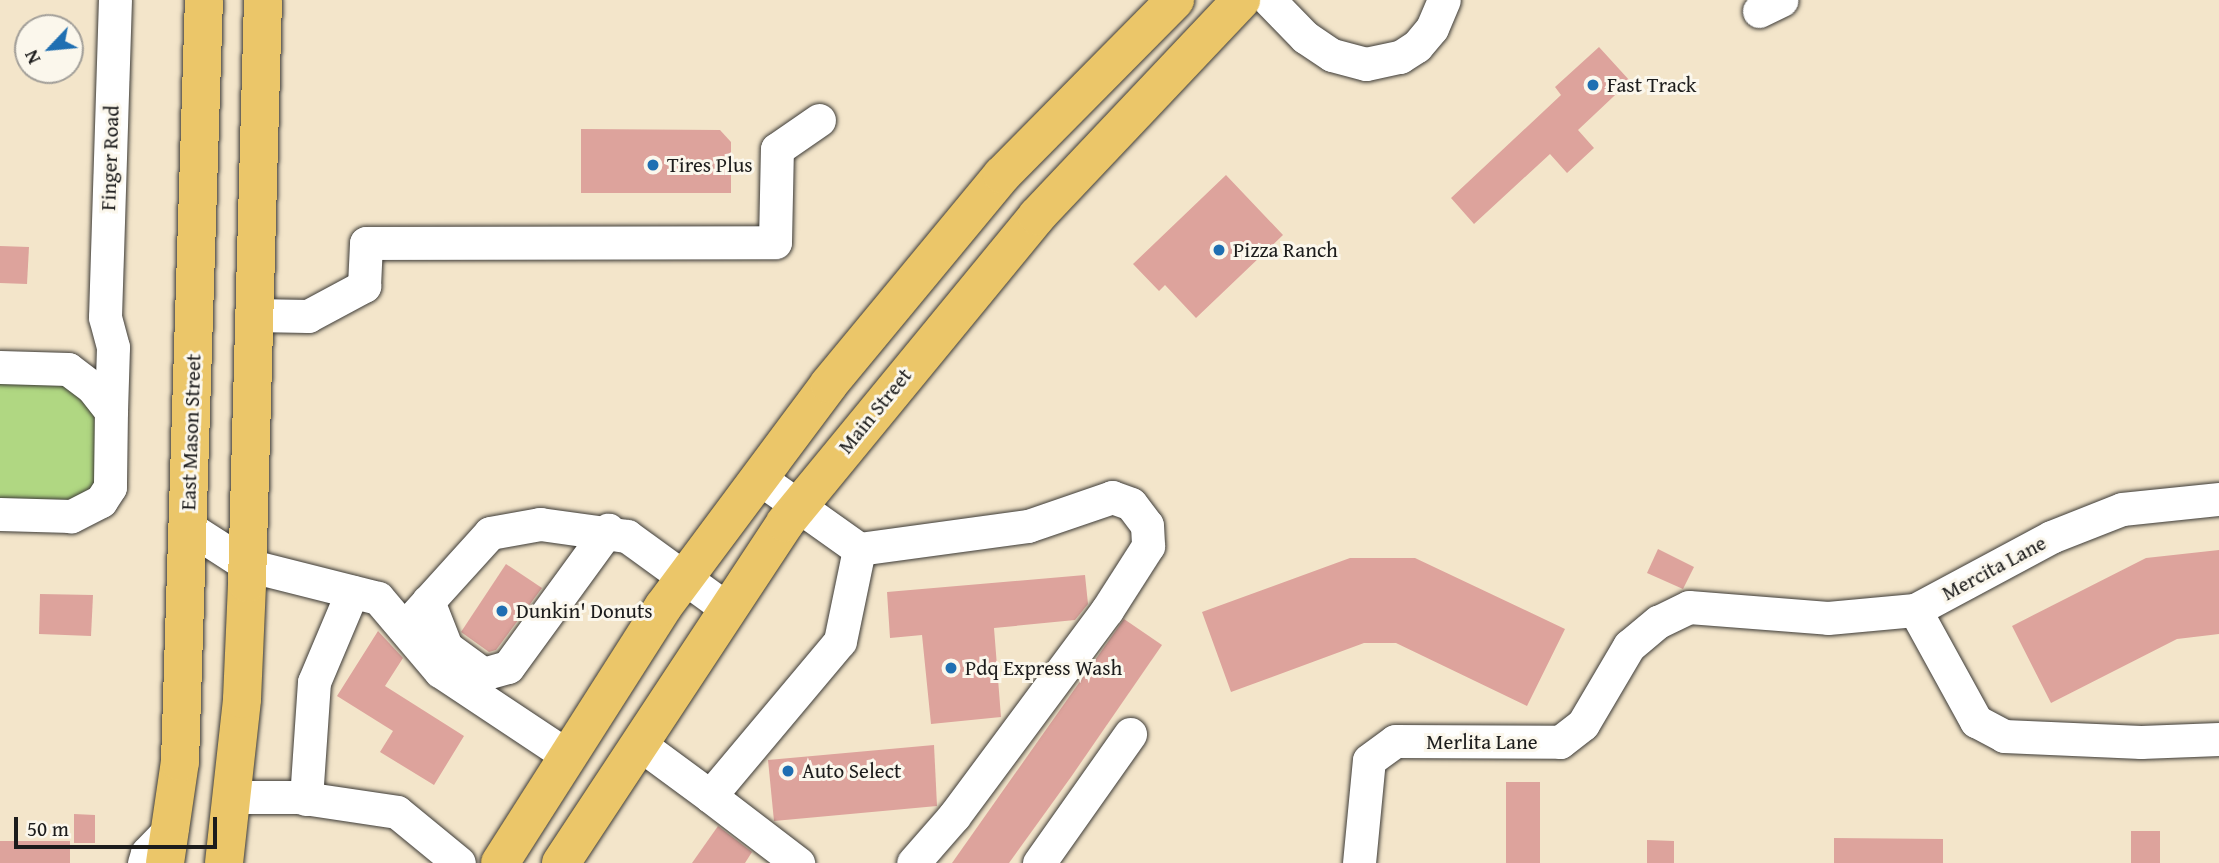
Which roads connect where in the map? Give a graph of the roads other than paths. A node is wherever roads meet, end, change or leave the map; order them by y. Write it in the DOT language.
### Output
graph roads {
  1 [pos="115,0"];
  2 [pos="204,0"];
  3 [pos="263,0"];
  4 [pos="1175,0"];
  5 [pos="1241,0"];
  6 [pos="1269,0"];
  7 [pos="1444,0"];
  8 [pos="819,120"];
  9 [pos="254,315"];
  10 [pos="105,317"];
  11 [pos="0,367"];
  12 [pos="68,369"];
  13 [pos="111,411"];
  14 [pos="759,478"];
  15 [pos="2219,499"];
  16 [pos="799,506"];
  17 [pos="0,514"];
  18 [pos="188,527"];
  19 [pos="608,530"];
  20 [pos="859,549"];
  21 [pos="247,565"];
  22 [pos="685,577"];
  23 [pos="352,592"];
  24 [pos="428,601"];
  25 [pos="726,608"];
  26 [pos="1915,610"];
  27 [pos="1767,611"];
  28 [pos="404,628"];
  29 [pos="1130,734"];
  30 [pos="2219,739"];
  31 [pos="638,743"];
  32 [pos="568,756"];
  33 [pos="710,796"];
  34 [pos="233,797"];
  35 [pos="306,799"];
  36 [pos="169,845"];
  37 [pos="144,863"];
  38 [pos="224,863"];
  39 [pos="459,863"];
  40 [pos="500,863"];
  41 [pos="561,863"];
  42 [pos="797,863"];
  43 [pos="914,863"];
  44 [pos="1039,863"];
  45 [pos="1359,863"];
  1 -- 10 [label="street, Finger Road"];
  2 -- 18 [label="main road, East Mason Street"];
  3 -- 9 [label="main road"];
  4 -- 14 [label="main road"];
  5 -- 16 [label="main road, Main Street"];
  6 -- 7 [label="street"];
  8 -- 9 [label="street"];
  9 -- 21 [label="main road"];
  10 -- 12 [label="street"];
  10 -- 13 [label="street"];
  11 -- 12 [label="street"];
  12 -- 13 [label="street"];
  13 -- 17 [label="street"];
  14 -- 16 [label="street"];
  14 -- 22 [label="main road"];
  15 -- 26 [label="street, Mercita Lane"];
  16 -- 20 [label="street"];
  16 -- 25 [label="main road, Main Street"];
  18 -- 21 [label="street"];
  18 -- 36 [label="main road, East Mason Street"];
  19 -- 22 [label="street"];
  19 -- 24 [label="street"];
  19 -- 24 [label="street"];
  20 -- 33 [label="street"];
  20 -- 43 [label="street"];
  21 -- 23 [label="street"];
  21 -- 34 [label="main road"];
  22 -- 25 [label="street"];
  22 -- 32 [label="main road"];
  23 -- 28 [label="street"];
  23 -- 35 [label="street"];
  24 -- 28 [label="street"];
  25 -- 31 [label="main road, Main Street"];
  26 -- 27 [label="street, Mercita Lane"];
  26 -- 30 [label="street"];
  27 -- 45 [label="street, Merlita Lane"];
  28 -- 32 [label="street"];
  29 -- 44 [label="street"];
  31 -- 33 [label="street"];
  31 -- 41 [label="main road, Main Street"];
  32 -- 40 [label="main road"];
  33 -- 42 [label="street"];
  34 -- 35 [label="street"];
  34 -- 38 [label="main road"];
  35 -- 39 [label="street"];
  36 -- 37 [label="street"];
}
